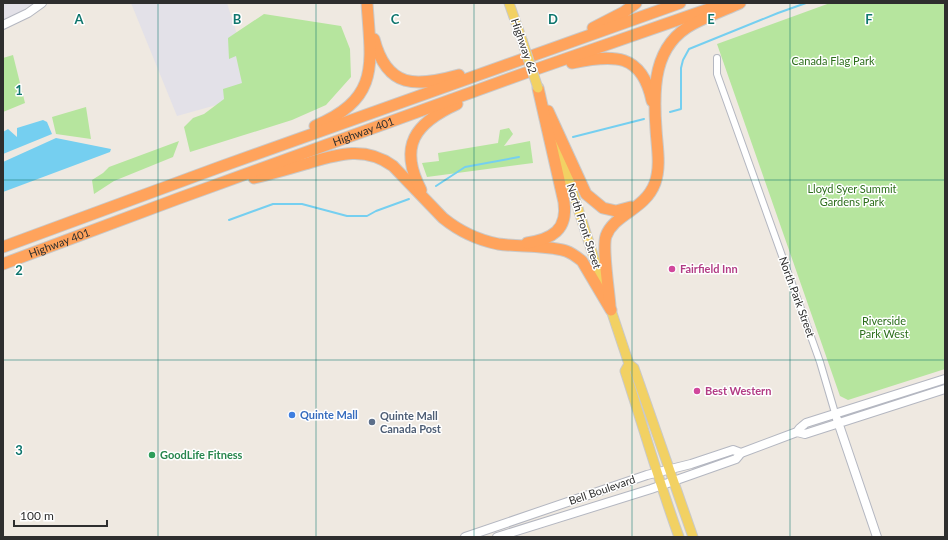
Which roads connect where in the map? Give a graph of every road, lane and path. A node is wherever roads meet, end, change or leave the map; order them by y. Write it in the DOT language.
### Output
graph roads {
  1 [pos="42,3"];
  2 [pos="367,3"];
  3 [pos="509,3"];
  4 [pos="636,3"];
  5 [pos="680,3"];
  6 [pos="726,3"];
  7 [pos="740,3"];
  8 [pos="3,25"];
  9 [pos="550,50"];
  10 [pos="538,54"];
  11 [pos="717,58"];
  12 [pos="525,73"];
  13 [pos="513,77"];
  14 [pos="538,88"];
  15 [pos="656,122"];
  16 [pos="220,167"];
  17 [pos="424,198"];
  18 [pos="177,199"];
  19 [pos="644,200"];
  20 [pos="511,245"];
  21 [pos="3,246"];
  22 [pos="3,264"];
  23 [pos="611,310"];
  24 [pos="629,364"];
  25 [pos="945,379"];
  26 [pos="945,389"];
  27 [pos="835,413"];
  28 [pos="838,423"];
  29 [pos="797,432"];
  30 [pos="741,453"];
  31 [pos="669,469"];
  32 [pos="657,472"];
  33 [pos="673,481"];
  34 [pos="661,485"];
  35 [pos="465,537"];
  36 [pos="497,537"];
  37 [pos="679,537"];
  38 [pos="693,537"];
  39 [pos="878,537"];
  1 -- 8 [label="main road"];
  2 -- 10 [label="highway"];
  2 -- 16 [label="highway"];
  3 -- 14 [label="main road, Highway 62, bridge"];
  4 -- 9 [label="highway"];
  5 -- 9 [label="highway, Highway 401"];
  6 -- 12 [label="highway, Highway 401"];
  7 -- 15 [label="highway"];
  9 -- 10 [label="highway, Highway 401"];
  10 -- 16 [label="highway, Highway 401"];
  11 -- 27 [label="street, North Park Street"];
  12 -- 13 [label="highway, Highway 401"];
  12 -- 15 [label="highway"];
  13 -- 17 [label="highway"];
  13 -- 18 [label="highway, Highway 401"];
  14 -- 19 [label="highway"];
  14 -- 20 [label="highway"];
  14 -- 23 [label="main road, North Front Street"];
  15 -- 19 [label="highway"];
  16 -- 21 [label="highway, Highway 401"];
  17 -- 18 [label="highway"];
  17 -- 20 [label="highway"];
  18 -- 22 [label="highway, Highway 401"];
  19 -- 23 [label="highway"];
  20 -- 23 [label="highway"];
  23 -- 24 [label="main road, North Front Street"];
  24 -- 31 [label="main road, North Front Street"];
  24 -- 32 [label="main road, North Front Street"];
  25 -- 27 [label="main road, Bell Boulevard"];
  26 -- 28 [label="main road, Bell Boulevard"];
  27 -- 28 [label="main road, North Park Street"];
  27 -- 29 [label="main road, Bell Boulevard"];
  28 -- 29 [label="main road, Bell Boulevard"];
  28 -- 39 [label="main road, North Park Street"];
  29 -- 30 [label="main road, Bell Boulevard"];
  30 -- 31 [label="main road, Bell Boulevard"];
  30 -- 33 [label="main road, Bell Boulevard"];
  31 -- 32 [label="main road, Bell Boulevard"];
  31 -- 33 [label="main road, North Front Street"];
  32 -- 34 [label="main road, North Front Street"];
  32 -- 35 [label="main road, Bell Boulevard"];
  33 -- 34 [label="main road, Bell Boulevard"];
  33 -- 38 [label="main road, North Front Street"];
  34 -- 36 [label="main road, Bell Boulevard"];
  34 -- 37 [label="main road, North Front Street"];
}
